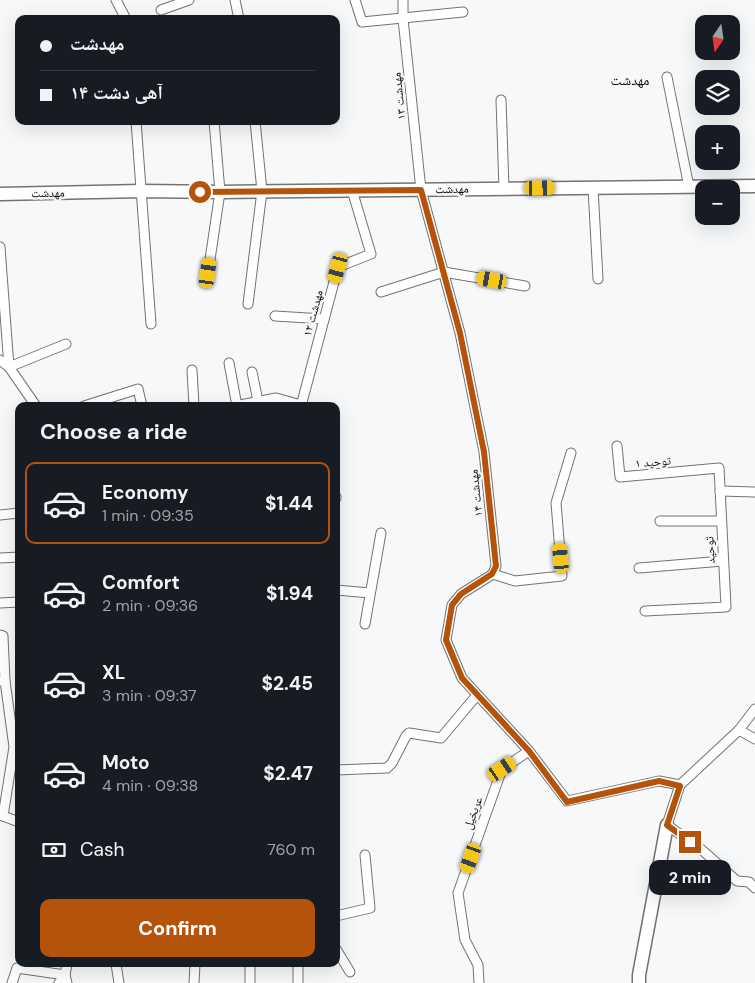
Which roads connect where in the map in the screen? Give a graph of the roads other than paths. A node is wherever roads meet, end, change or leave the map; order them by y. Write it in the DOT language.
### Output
graph roads {
  1 [pos="116,0"];
  2 [pos="189,0"];
  3 [pos="235,0"];
  4 [pos="355,0"];
  5 [pos="403,0"];
  6 [pos="161,10"];
  7 [pos="463,12"];
  8 [pos="124,15"];
  9 [pos="238,15"];
  10 [pos="403,19"];
  11 [pos="667,77"];
  12 [pos="501,100"];
  13 [pos="136,125"];
  14 [pos="214,125"];
  15 [pos="255,125"];
  16 [pos="755,186"];
  17 [pos="689,187"];
  18 [pos="593,188"];
  19 [pos="504,189"];
  20 [pos="352,190"];
  21 [pos="421,190"];
  22 [pos="142,191"];
  23 [pos="262,191"];
  24 [pos="220,192"];
  25 [pos="0,194"];
  26 [pos="0,247"];
  27 [pos="444,272"];
  28 [pos="208,273"];
  29 [pos="598,279"];
  30 [pos="524,286"];
  31 [pos="381,292"];
  32 [pos="248,304"];
  33 [pos="275,316"];
  34 [pos="324,319"];
  35 [pos="151,324"];
  36 [pos="66,344"];
  37 [pos="0,360"];
  38 [pos="229,363"];
  39 [pos="9,367"];
  40 [pos="192,370"];
  41 [pos="252,372"];
  42 [pos="258,401"];
  43 [pos="33,402"];
  44 [pos="97,402"];
  45 [pos="141,402"];
  46 [pos="194,402"];
  47 [pos="235,402"];
  48 [pos="254,402"];
  49 [pos="288,402"];
  50 [pos="301,402"];
  51 [pos="617,446"];
  52 [pos="571,452"];
  53 [pos="719,468"];
  54 [pos="720,491"];
  55 [pos="755,492"];
  56 [pos="15,513"];
  57 [pos="0,515"];
  58 [pos="660,521"];
  59 [pos="721,522"];
  60 [pos="382,533"];
  61 [pos="15,557"];
  62 [pos="0,558"];
  63 [pos="723,561"];
  64 [pos="639,568"];
  65 [pos="492,574"];
  66 [pos="340,590"];
  67 [pos="370,593"];
  68 [pos="15,602"];
  69 [pos="0,603"];
  70 [pos="645,611"];
  71 [pos="364,624"];
  72 [pos="0,635"];
  73 [pos="2,681"];
  74 [pos="477,695"];
  75 [pos="755,708"];
  76 [pos="739,730"];
  77 [pos="755,739"];
  78 [pos="529,751"];
  79 [pos="340,770"];
  80 [pos="680,786"];
  81 [pos="1,816"];
  82 [pos="15,821"];
  83 [pos="667,825"];
  84 [pos="365,855"];
  85 [pos="755,888"];
  86 [pos="340,915"];
  87 [pos="340,956"];
  88 [pos="66,967"];
  89 [pos="116,967"];
  90 [pos="194,967"];
  91 [pos="250,967"];
  92 [pos="298,967"];
  93 [pos="350,972"];
  94 [pos="63,980"];
  95 [pos="12,983"];
  96 [pos="119,983"];
  97 [pos="194,983"];
  98 [pos="250,983"];
  99 [pos="298,983"];
  100 [pos="479,983"];
  101 [pos="639,983"];
  1 -- 8 [label="street"];
  2 -- 6 [label="street"];
  3 -- 9 [label="street"];
  4 -- 10 [label="street"];
  5 -- 10 [label="street, مهدشت ۱۳"];
  7 -- 10 [label="street"];
  10 -- 21 [label="street, مهدشت ۱۳"];
  11 -- 17 [label="street"];
  12 -- 19 [label="street"];
  13 -- 22 [label="street"];
  14 -- 24 [label="street"];
  15 -- 23 [label="street"];
  16 -- 17 [label="street, مهدشت"];
  17 -- 18 [label="street, مهدشت"];
  18 -- 19 [label="street, مهدشت"];
  18 -- 29 [label="street"];
  19 -- 21 [label="street, مهدشت"];
  20 -- 21 [label="street, مهدشت"];
  20 -- 23 [label="street, مهدشت"];
  20 -- 34 [label="street, مهدشت ۱۲"];
  21 -- 27 [label="street, مهدشت ۱۴"];
  22 -- 24 [label="street, مهدشت"];
  22 -- 25 [label="street, مهدشت"];
  22 -- 35 [label="street"];
  23 -- 24 [label="street, مهدشت"];
  23 -- 32 [label="street"];
  24 -- 28 [label="street"];
  26 -- 39 [label="street"];
  27 -- 30 [label="street"];
  27 -- 31 [label="street"];
  27 -- 65 [label="street, مهدشت ۱۴"];
  33 -- 34 [label="street"];
  34 -- 50 [label="street, مهدشت ۱۲"];
  36 -- 39 [label="street"];
  37 -- 39 [label="street"];
  38 -- 47 [label="street"];
  39 -- 43 [label="street"];
  40 -- 46 [label="street"];
  41 -- 42 [label="street"];
  42 -- 48 [label="street"];
  42 -- 49 [label="street"];
  44 -- 45 [label="street"];
  51 -- 53 [label="street, توحید ۱"];
  52 -- 65 [label="street"];
  53 -- 54 [label="street, توحید"];
  54 -- 55 [label="street"];
  54 -- 59 [label="street, توحید"];
  56 -- 57 [label="street"];
  58 -- 59 [label="street"];
  59 -- 63 [label="street, توحید"];
  60 -- 67 [label="street"];
  61 -- 62 [label="street"];
  63 -- 64 [label="street"];
  63 -- 70 [label="street, توحید"];
  65 -- 74 [label="street"];
  66 -- 67 [label="street"];
  67 -- 71 [label="street"];
  68 -- 69 [label="street"];
  72 -- 73 [label="street"];
  73 -- 81 [label="street"];
  74 -- 78 [label="street"];
  74 -- 79 [label="street"];
  75 -- 76 [label="street"];
  76 -- 77 [label="street"];
  76 -- 80 [label="street"];
  78 -- 80 [label="street"];
  78 -- 100 [label="street, عربخیل"];
  80 -- 83 [label="street"];
  81 -- 82 [label="street"];
  83 -- 85 [label="street"];
  83 -- 101 [label="street"];
  84 -- 86 [label="street"];
  87 -- 93 [label="street"];
  88 -- 94 [label="street"];
  89 -- 96 [label="street"];
  90 -- 97 [label="street"];
  91 -- 98 [label="street"];
  92 -- 99 [label="street"];
  94 -- 95 [label="street"];
}
